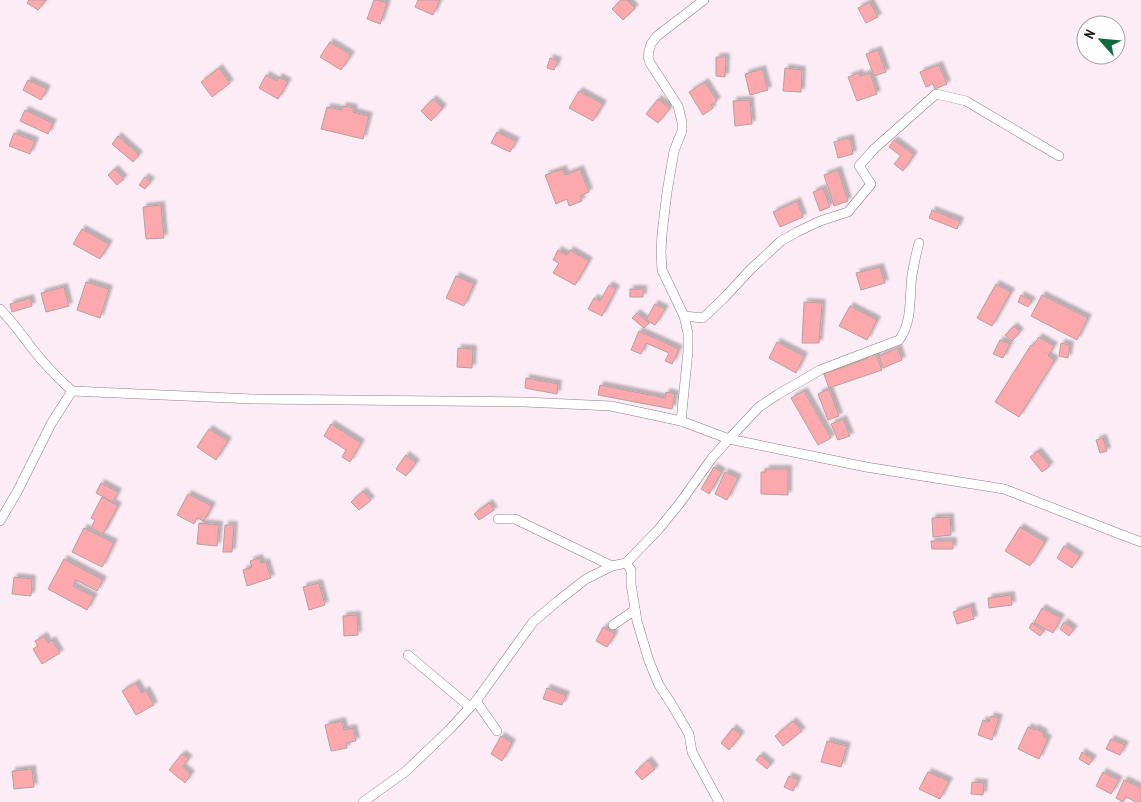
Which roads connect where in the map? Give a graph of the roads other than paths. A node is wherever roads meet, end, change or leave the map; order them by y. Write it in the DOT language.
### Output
graph roads {
  1 [pos="704,0"];
  2 [pos="1059,156"];
  3 [pos="918,243"];
  4 [pos="0,309"];
  5 [pos="684,316"];
  6 [pos="72,391"];
  7 [pos="681,421"];
  8 [pos="729,439"];
  9 [pos="498,519"];
  10 [pos="0,521"];
  11 [pos="1141,542"];
  12 [pos="626,563"];
  13 [pos="612,566"];
  14 [pos="635,610"];
  15 [pos="613,625"];
  16 [pos="408,655"];
  17 [pos="473,704"];
  18 [pos="497,731"];
  19 [pos="363,802"];
  20 [pos="719,802"];
  1 -- 5 [label="street"];
  2 -- 5 [label="street"];
  3 -- 8 [label="street"];
  4 -- 6 [label="street"];
  5 -- 7 [label="street"];
  6 -- 7 [label="street"];
  6 -- 10 [label="street"];
  7 -- 8 [label="street"];
  8 -- 11 [label="street"];
  8 -- 12 [label="street"];
  9 -- 13 [label="street"];
  12 -- 13 [label="street"];
  12 -- 14 [label="street"];
  13 -- 17 [label="street"];
  14 -- 15 [label="street"];
  14 -- 20 [label="street"];
  16 -- 17 [label="street"];
  17 -- 18 [label="street"];
  17 -- 19 [label="street"];
}
